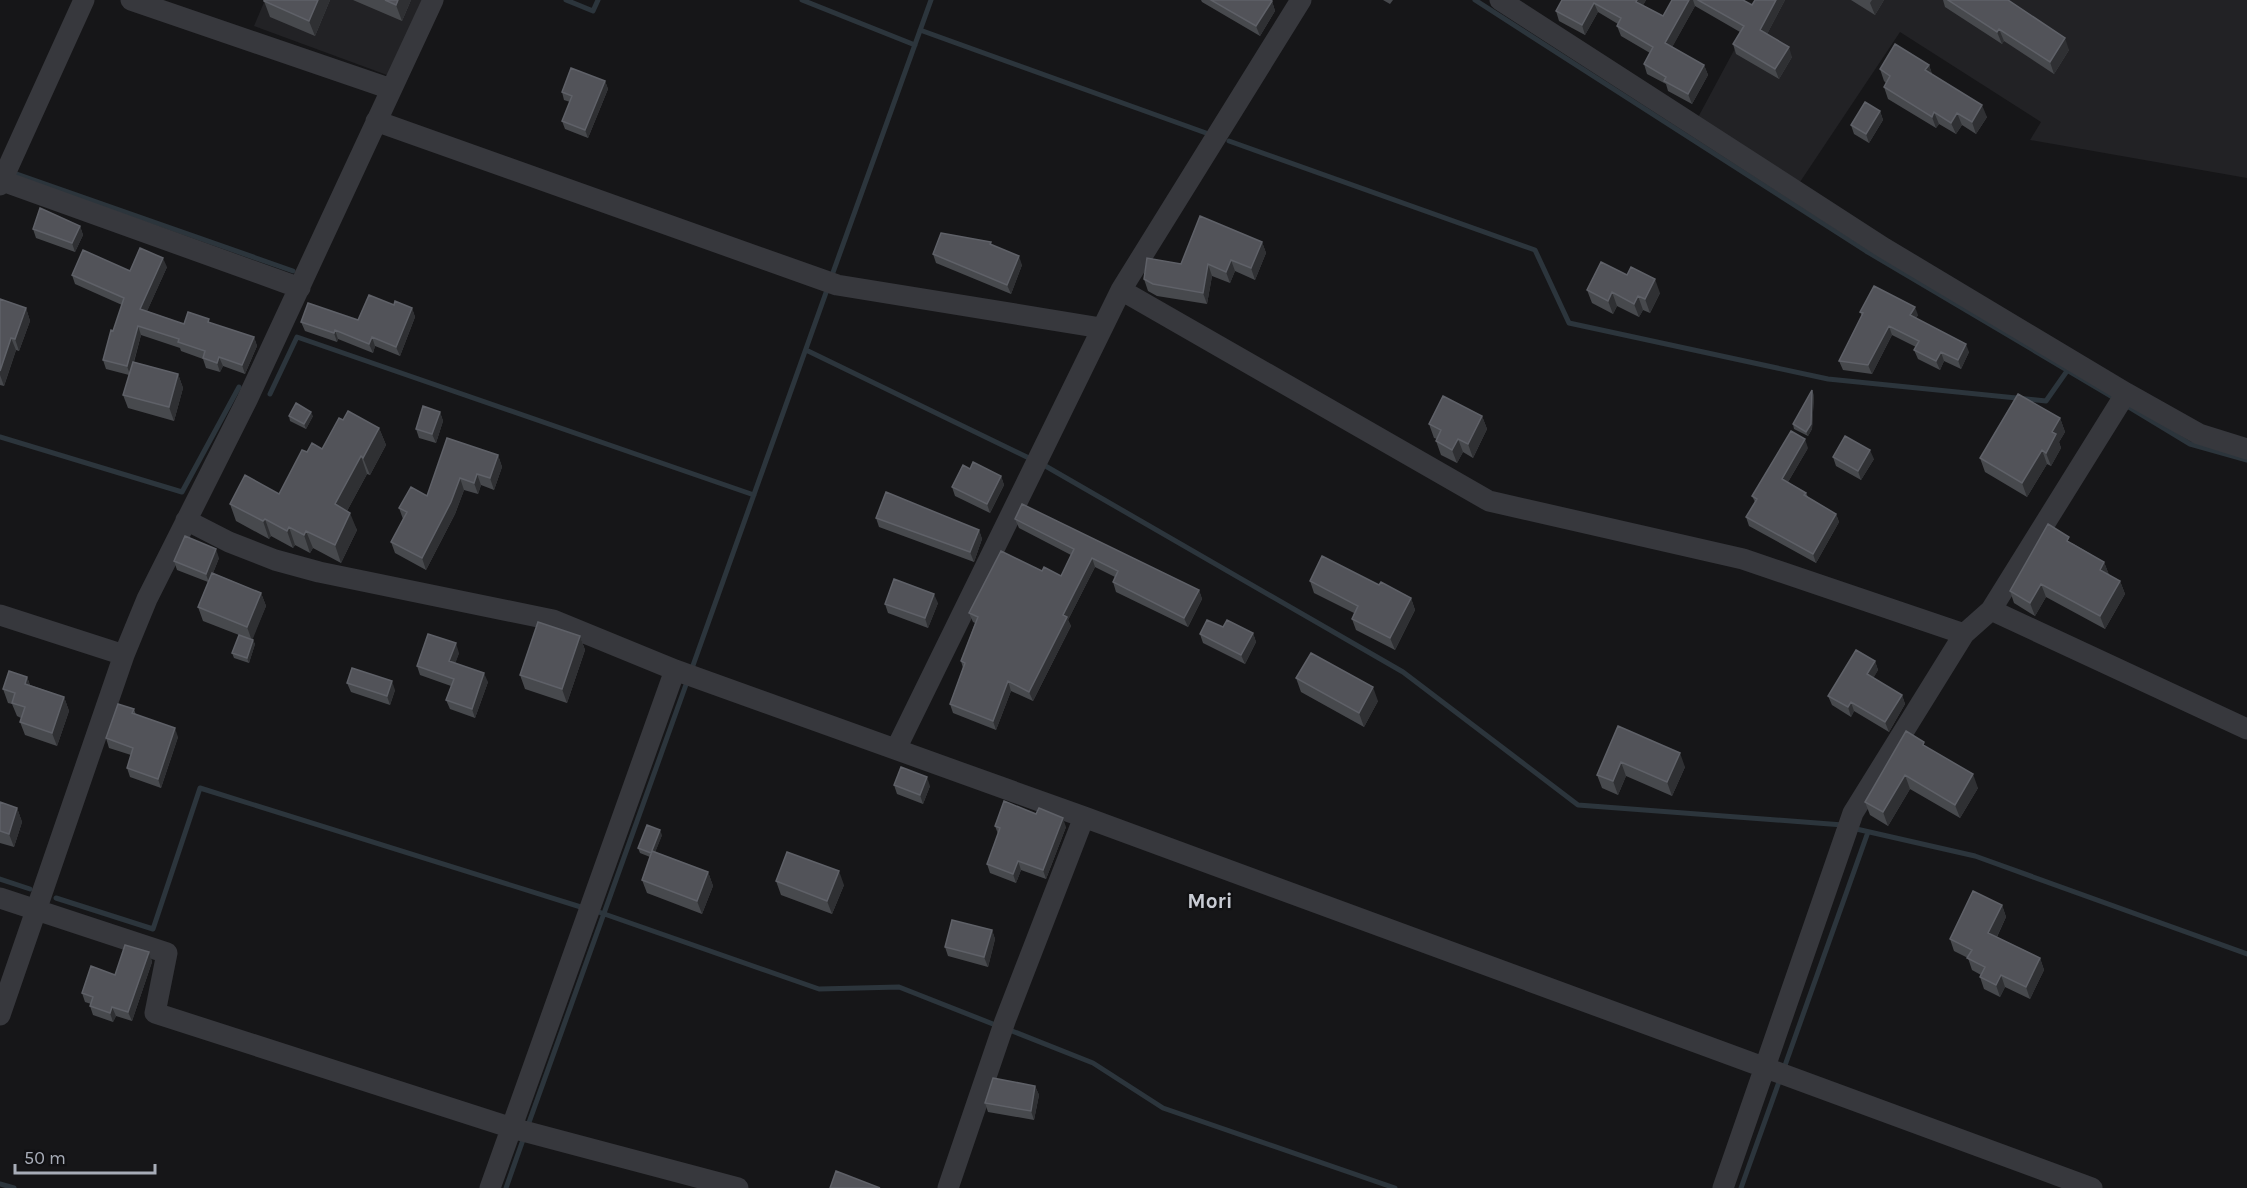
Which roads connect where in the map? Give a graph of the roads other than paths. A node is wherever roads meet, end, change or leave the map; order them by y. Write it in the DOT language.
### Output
graph roads {
  1 [pos="84,0"];
  2 [pos="131,0"];
  3 [pos="433,0"];
  4 [pos="1301,0"];
  5 [pos="1500,0"];
  6 [pos="391,89"];
  7 [pos="376,121"];
  8 [pos="3,178"];
  9 [pos="300,288"];
  10 [pos="1121,290"];
  11 [pos="1101,328"];
  12 [pos="2122,400"];
  13 [pos="2247,449"];
  14 [pos="186,520"];
  15 [pos="1991,610"];
  16 [pos="0,615"];
  17 [pos="1964,634"];
  18 [pos="124,656"];
  19 [pos="675,670"];
  20 [pos="2247,729"];
  21 [pos="896,749"];
  22 [pos="1084,817"];
  23 [pos="0,898"];
  24 [pos="37,910"];
  25 [pos="0,1015"];
  26 [pos="1766,1069"];
  27 [pos="512,1128"];
  28 [pos="490,1188"];
  29 [pos="738,1188"];
  30 [pos="948,1188"];
  31 [pos="1723,1188"];
  32 [pos="2092,1188"];
  1 -- 8 [label="street"];
  2 -- 6 [label="street"];
  3 -- 6 [label="street"];
  4 -- 10 [label="street"];
  5 -- 12 [label="street"];
  6 -- 7 [label="street"];
  7 -- 9 [label="street"];
  7 -- 11 [label="street"];
  8 -- 9 [label="street"];
  9 -- 14 [label="street"];
  10 -- 11 [label="street"];
  10 -- 17 [label="street"];
  11 -- 21 [label="street"];
  12 -- 13 [label="street"];
  12 -- 15 [label="street"];
  14 -- 18 [label="street"];
  14 -- 19 [label="street"];
  15 -- 17 [label="street"];
  15 -- 20 [label="street"];
  16 -- 18 [label="street"];
  17 -- 26 [label="street"];
  18 -- 24 [label="street"];
  19 -- 21 [label="street"];
  19 -- 27 [label="street"];
  21 -- 22 [label="street"];
  22 -- 26 [label="street"];
  22 -- 30 [label="street"];
  23 -- 24 [label="street"];
  24 -- 25 [label="street"];
  24 -- 27 [label="street"];
  26 -- 31 [label="street"];
  26 -- 32 [label="street"];
  27 -- 28 [label="street"];
  27 -- 29 [label="street"];
}
